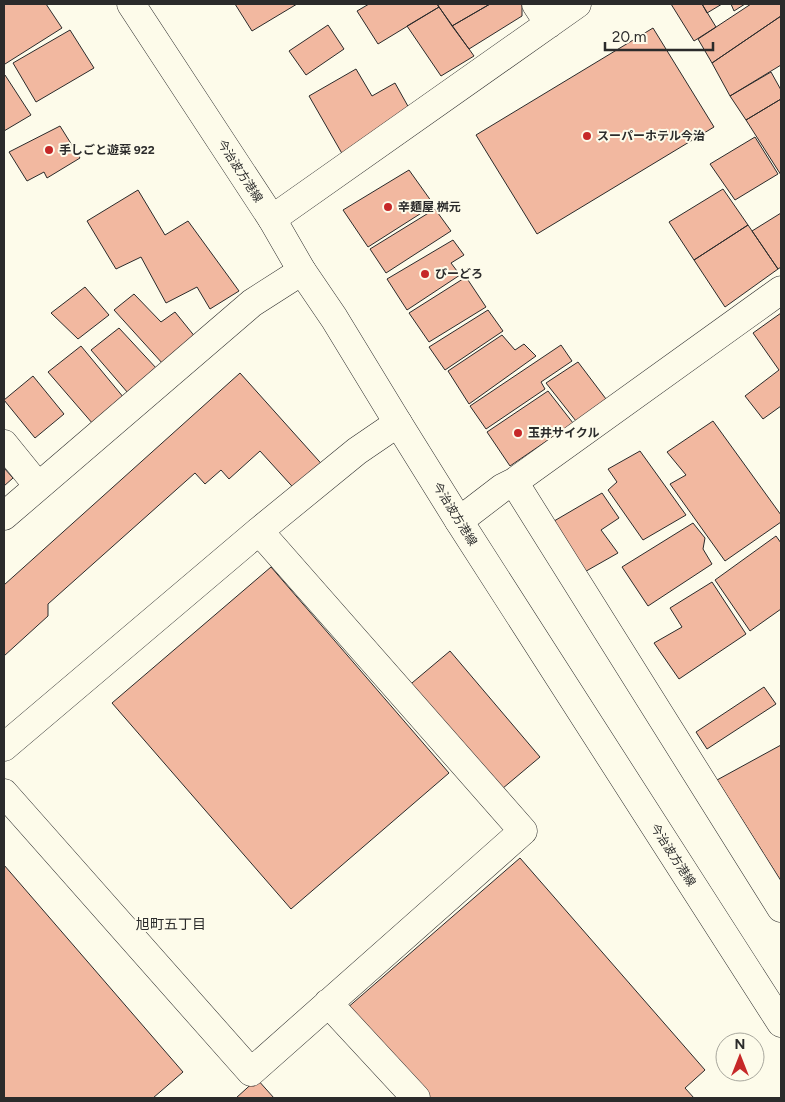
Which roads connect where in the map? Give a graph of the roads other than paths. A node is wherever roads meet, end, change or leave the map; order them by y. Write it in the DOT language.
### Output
graph roads {
  1 [pos="131,4"];
  2 [pos="577,4"];
  3 [pos="542,14"];
  4 [pos="272,219"];
  5 [pos="302,271"];
  6 [pos="781,290"];
  7 [pos="398,423"];
  8 [pos="4,444"];
  9 [pos="514,482"];
  10 [pos="38,486"];
  11 [pos="4,516"];
  12 [pos="459,521"];
  13 [pos="259,531"];
  14 [pos="4,747"];
  15 [pos="4,793"];
  16 [pos="781,908"];
  17 [pos="328,1003"];
  18 [pos="781,1023"];
  19 [pos="416,1098"];
  1 -- 4 [label="street, 今治波方港線"];
  2 -- 3 [label="street"];
  3 -- 4 [label="street"];
  4 -- 5 [label="street, 今治波方港線"];
  5 -- 7 [label="street, 今治波方港線"];
  5 -- 10 [label="street"];
  6 -- 9 [label="street"];
  7 -- 12 [label="street, 今治波方港線"];
  7 -- 13 [label="street"];
  8 -- 10 [label="street"];
  9 -- 12 [label="street"];
  9 -- 16 [label="street"];
  10 -- 11 [label="street"];
  12 -- 18 [label="street, 今治波方港線"];
  13 -- 14 [label="street"];
  13 -- 17 [label="street"];
  15 -- 17 [label="street"];
  17 -- 19 [label="street"];
}
